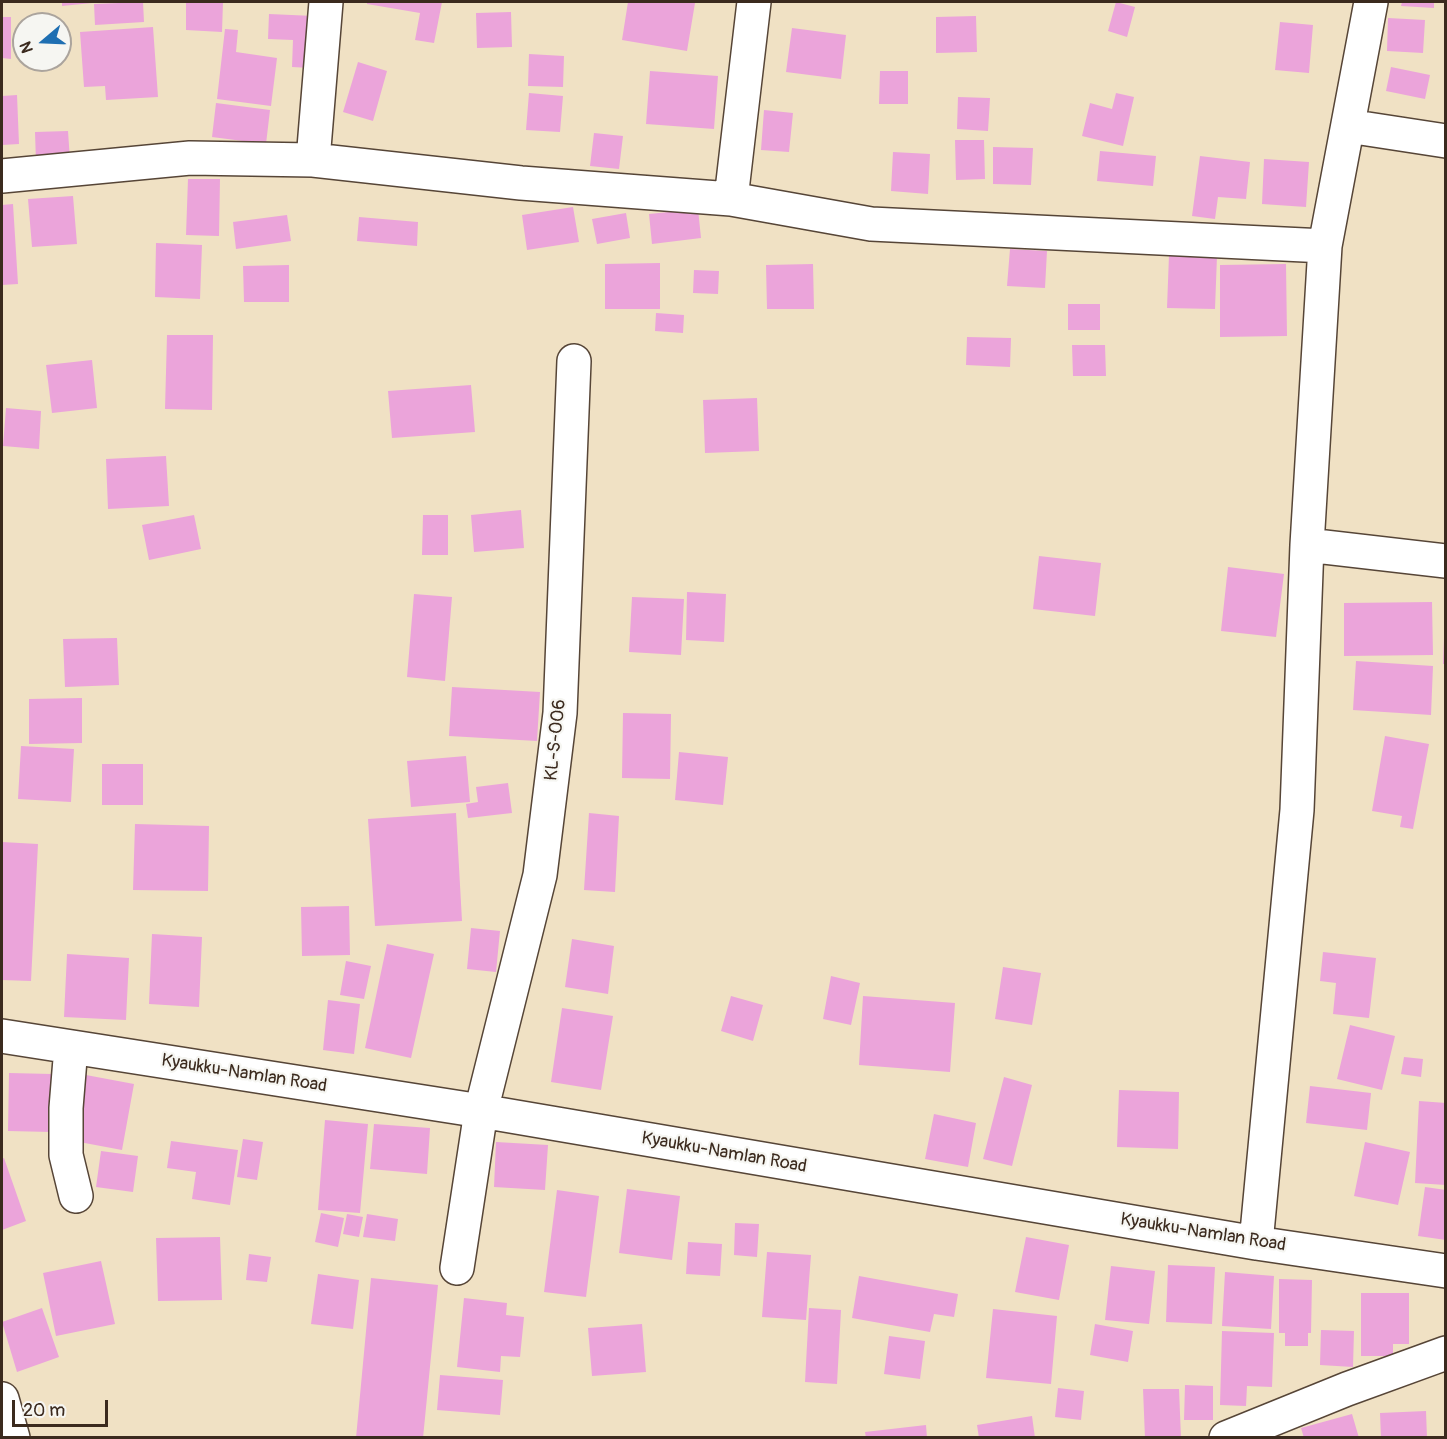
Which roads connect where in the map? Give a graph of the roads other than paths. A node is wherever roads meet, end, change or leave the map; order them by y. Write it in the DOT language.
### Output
graph roads {
  1 [pos="326,2"];
  2 [pos="754,2"];
  3 [pos="1371,2"];
  4 [pos="1348,126"];
  5 [pos="1446,141"];
  6 [pos="313,160"];
  7 [pos="2,176"];
  8 [pos="731,199"];
  9 [pos="1325,246"];
  10 [pos="574,361"];
  11 [pos="1307,545"];
  12 [pos="1446,561"];
  13 [pos="2,1036"];
  14 [pos="71,1047"];
  15 [pos="481,1112"];
  16 [pos="76,1196"];
  17 [pos="1257,1243"];
  18 [pos="457,1268"];
  19 [pos="1446,1271"];
  20 [pos="1446,1353"];
  21 [pos="2,1399"];
  22 [pos="13,1437"];
  23 [pos="1226,1437"];
  1 -- 6 [label="street"];
  2 -- 8 [label="street"];
  3 -- 4 [label="street"];
  4 -- 5 [label="street"];
  4 -- 9 [label="street"];
  6 -- 7 [label="street"];
  6 -- 8 [label="street"];
  8 -- 9 [label="street"];
  9 -- 11 [label="street"];
  10 -- 15 [label="street, KL-S-006"];
  11 -- 12 [label="street"];
  11 -- 17 [label="street"];
  13 -- 14 [label="street, Kyaukku-Namlan Road"];
  14 -- 15 [label="street, Kyaukku-Namlan Road"];
  14 -- 16 [label="street"];
  15 -- 17 [label="street, Kyaukku-Namlan Road"];
  15 -- 18 [label="street, KL-S-006"];
  17 -- 19 [label="street, Kyaukku-Namlan Road"];
  20 -- 23 [label="street"];
  21 -- 22 [label="street"];
}
